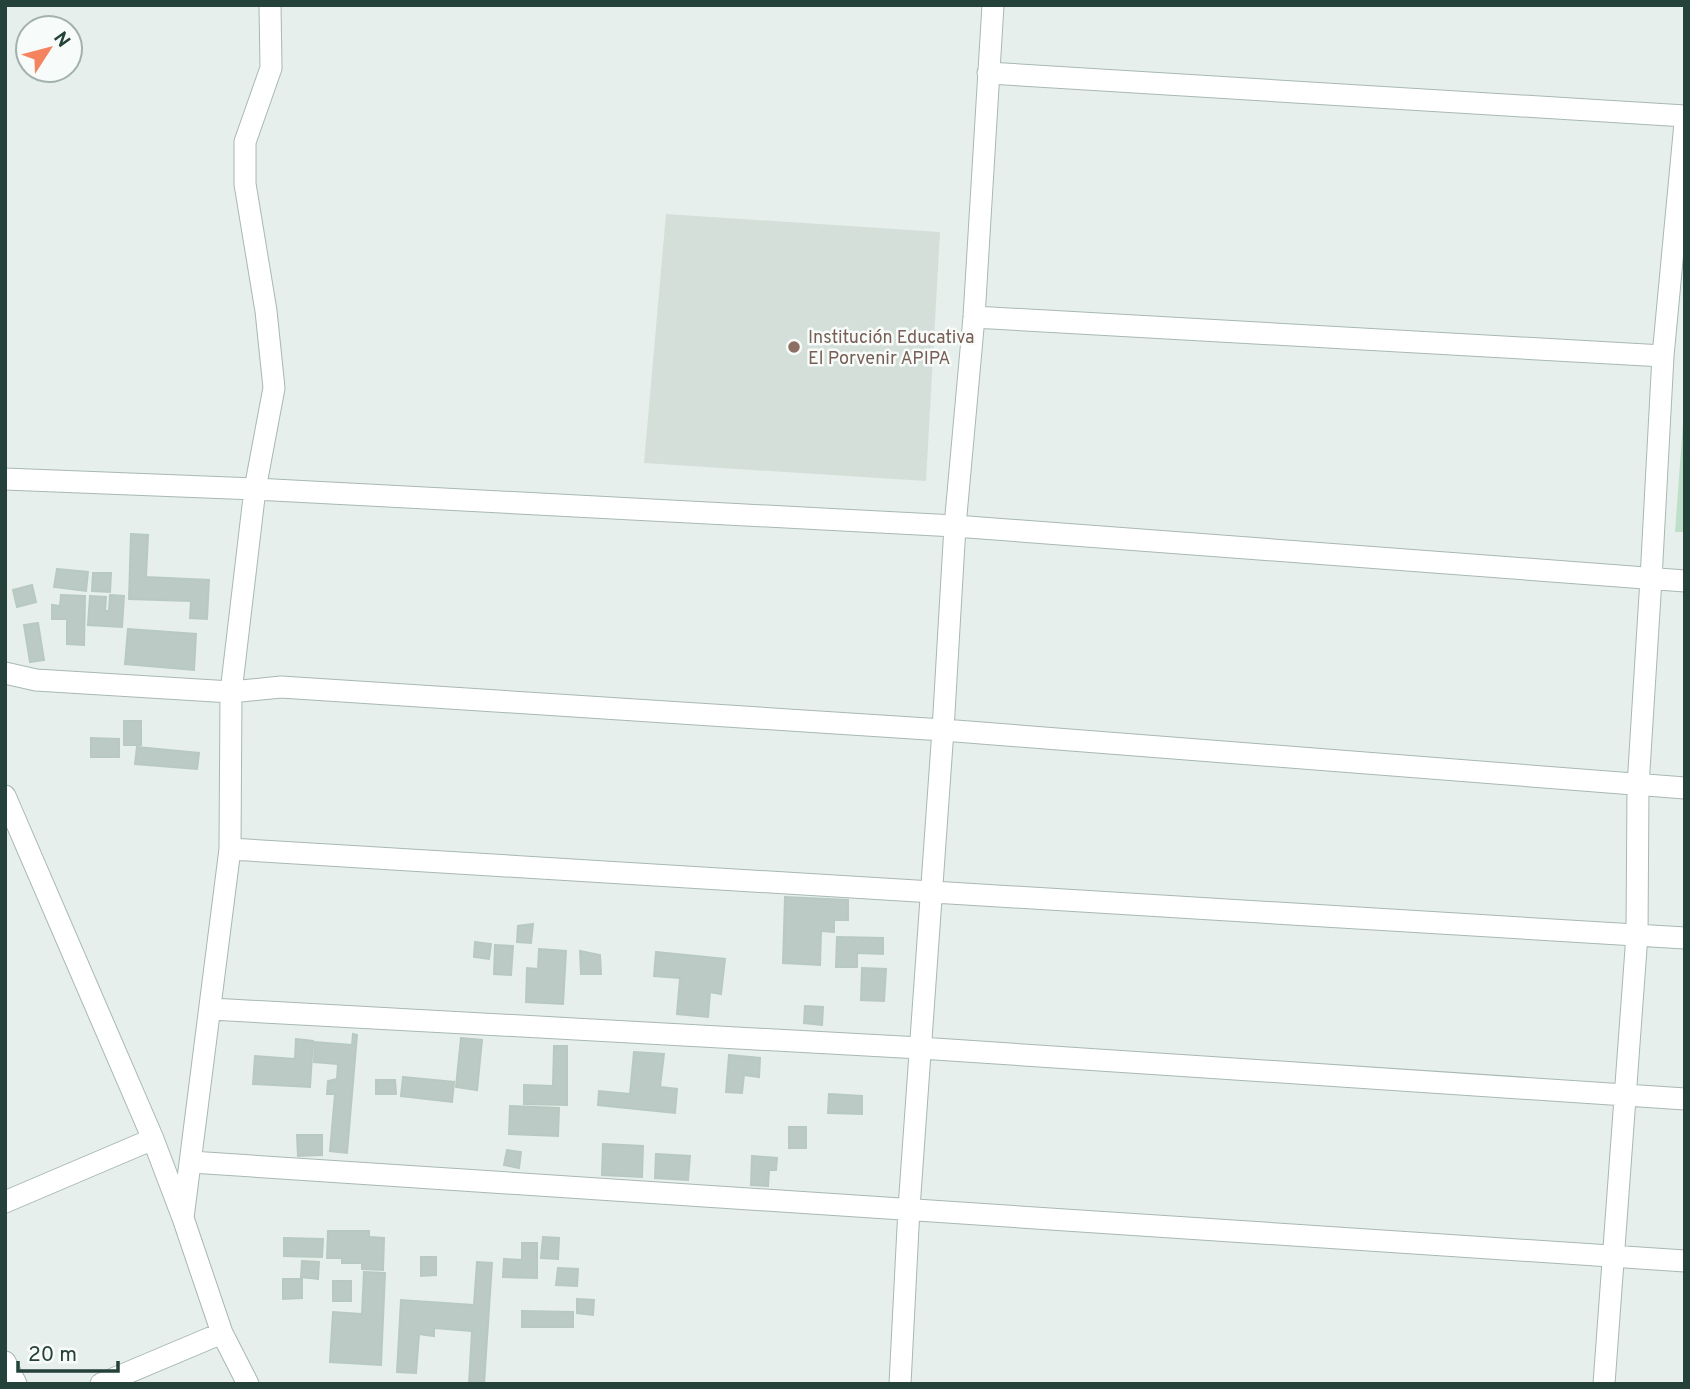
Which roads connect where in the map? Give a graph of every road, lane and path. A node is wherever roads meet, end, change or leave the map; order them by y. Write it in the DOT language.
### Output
graph roads {
  1 [pos="270,5"];
  2 [pos="993,5"];
  3 [pos="988,73"];
  4 [pos="1685,116"];
  5 [pos="1685,123"];
  6 [pos="974,317"];
  7 [pos="1663,356"];
  8 [pos="5,479"];
  9 [pos="255,489"];
  10 [pos="955,526"];
  11 [pos="1651,579"];
  12 [pos="1685,581"];
  13 [pos="5,674"];
  14 [pos="231,692"];
  15 [pos="943,730"];
  16 [pos="1637,786"];
  17 [pos="1685,788"];
  18 [pos="5,796"];
  19 [pos="230,849"];
  20 [pos="931,892"];
  21 [pos="1637,935"];
  22 [pos="1685,938"];
  23 [pos="211,1009"];
  24 [pos="920,1048"];
  25 [pos="1624,1096"];
  26 [pos="1685,1099"];
  27 [pos="153,1139"];
  28 [pos="191,1162"];
  29 [pos="5,1202"];
  30 [pos="909,1208"];
  31 [pos="183,1218"];
  32 [pos="1615,1257"];
  33 [pos="1685,1261"];
  34 [pos="222,1334"];
  35 [pos="235,1357"];
  36 [pos="5,1362"];
  37 [pos="16,1384"];
  38 [pos="101,1384"];
  39 [pos="248,1384"];
  40 [pos="261,1384"];
  41 [pos="900,1384"];
  42 [pos="1604,1384"];
  1 -- 9 [label="street"];
  2 -- 3 [label="street"];
  3 -- 4 [label="street"];
  3 -- 6 [label="street"];
  5 -- 7 [label="street"];
  6 -- 7 [label="street"];
  6 -- 10 [label="street"];
  7 -- 11 [label="street"];
  8 -- 9 [label="street"];
  9 -- 10 [label="street"];
  9 -- 14 [label="street"];
  10 -- 11 [label="street"];
  10 -- 15 [label="street"];
  11 -- 12 [label="street"];
  11 -- 16 [label="street"];
  13 -- 14 [label="street"];
  14 -- 15 [label="street"];
  14 -- 19 [label="street"];
  15 -- 16 [label="street"];
  15 -- 20 [label="street"];
  16 -- 17 [label="street"];
  16 -- 21 [label="street"];
  18 -- 27 [label="street"];
  19 -- 20 [label="street"];
  19 -- 23 [label="street"];
  20 -- 21 [label="street"];
  20 -- 24 [label="street"];
  21 -- 22 [label="street"];
  21 -- 25 [label="street"];
  23 -- 24 [label="street"];
  23 -- 28 [label="street"];
  24 -- 25 [label="street"];
  24 -- 30 [label="street"];
  25 -- 26 [label="street"];
  25 -- 32 [label="street"];
  27 -- 29 [label="street"];
  27 -- 31 [label="street"];
  28 -- 30 [label="street"];
  28 -- 31 [label="street"];
  30 -- 32 [label="street"];
  30 -- 41 [label="street"];
  31 -- 34 [label="street"];
  32 -- 33 [label="street"];
  32 -- 42 [label="street"];
  34 -- 35 [label="street"];
  34 -- 38 [label="street"];
  35 -- 39 [label="street"];
  35 -- 40 [label="street"];
  36 -- 37 [label="street"];
}
